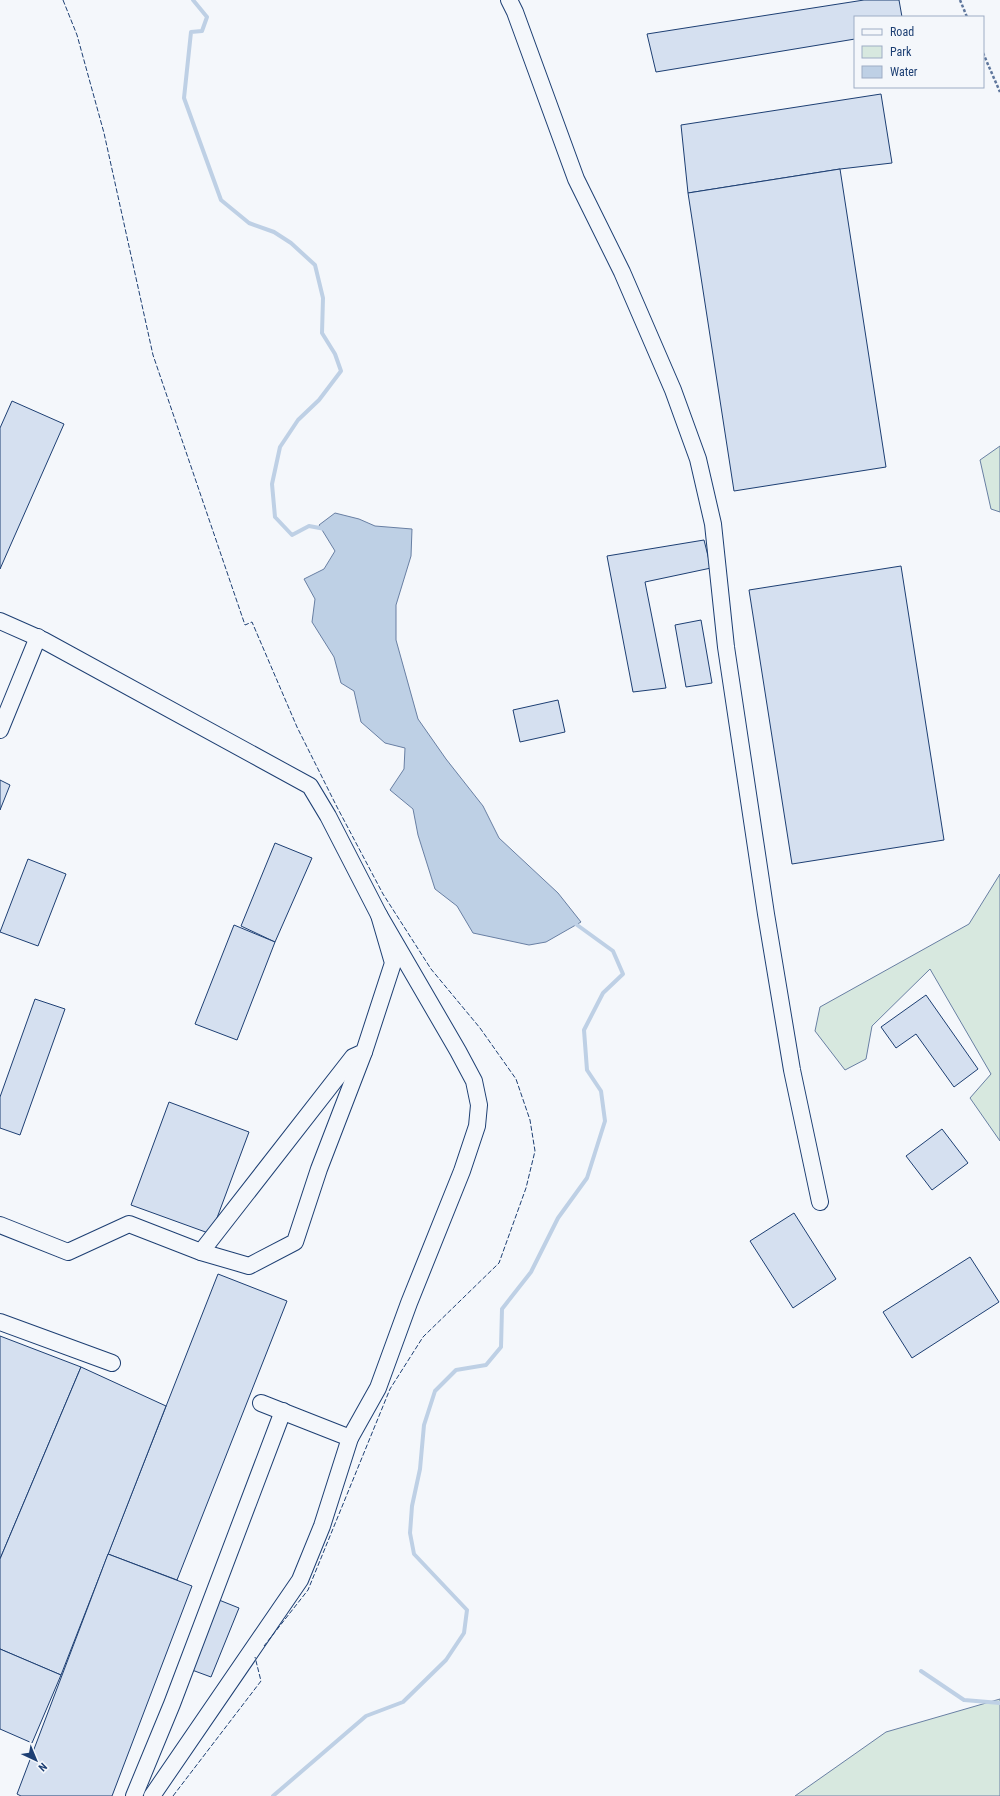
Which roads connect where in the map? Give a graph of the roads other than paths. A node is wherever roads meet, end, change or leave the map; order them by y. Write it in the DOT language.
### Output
graph roads {
  1 [pos="509,0"];
  2 [pos="0,621"];
  3 [pos="38,637"];
  4 [pos="0,730"];
  5 [pos="379,915"];
  6 [pos="364,1052"];
  7 [pos="820,1202"];
  8 [pos="0,1225"];
  9 [pos="202,1252"];
  10 [pos="0,1322"];
  11 [pos="112,1363"];
  12 [pos="261,1402"];
  13 [pos="283,1411"];
  14 [pos="350,1438"];
  15 [pos="134,1796"];
  16 [pos="152,1796"];
  1 -- 7 [label="lane"];
  2 -- 3 [label="lane"];
  3 -- 4 [label="lane"];
  3 -- 5 [label="lane"];
  5 -- 6 [label="lane"];
  5 -- 14 [label="lane"];
  6 -- 9 [label="lane"];
  6 -- 9 [label="lane"];
  8 -- 9 [label="lane"];
  10 -- 11 [label="lane"];
  12 -- 13 [label="lane"];
  13 -- 14 [label="lane"];
  13 -- 15 [label="lane"];
  14 -- 16 [label="lane"];
}
